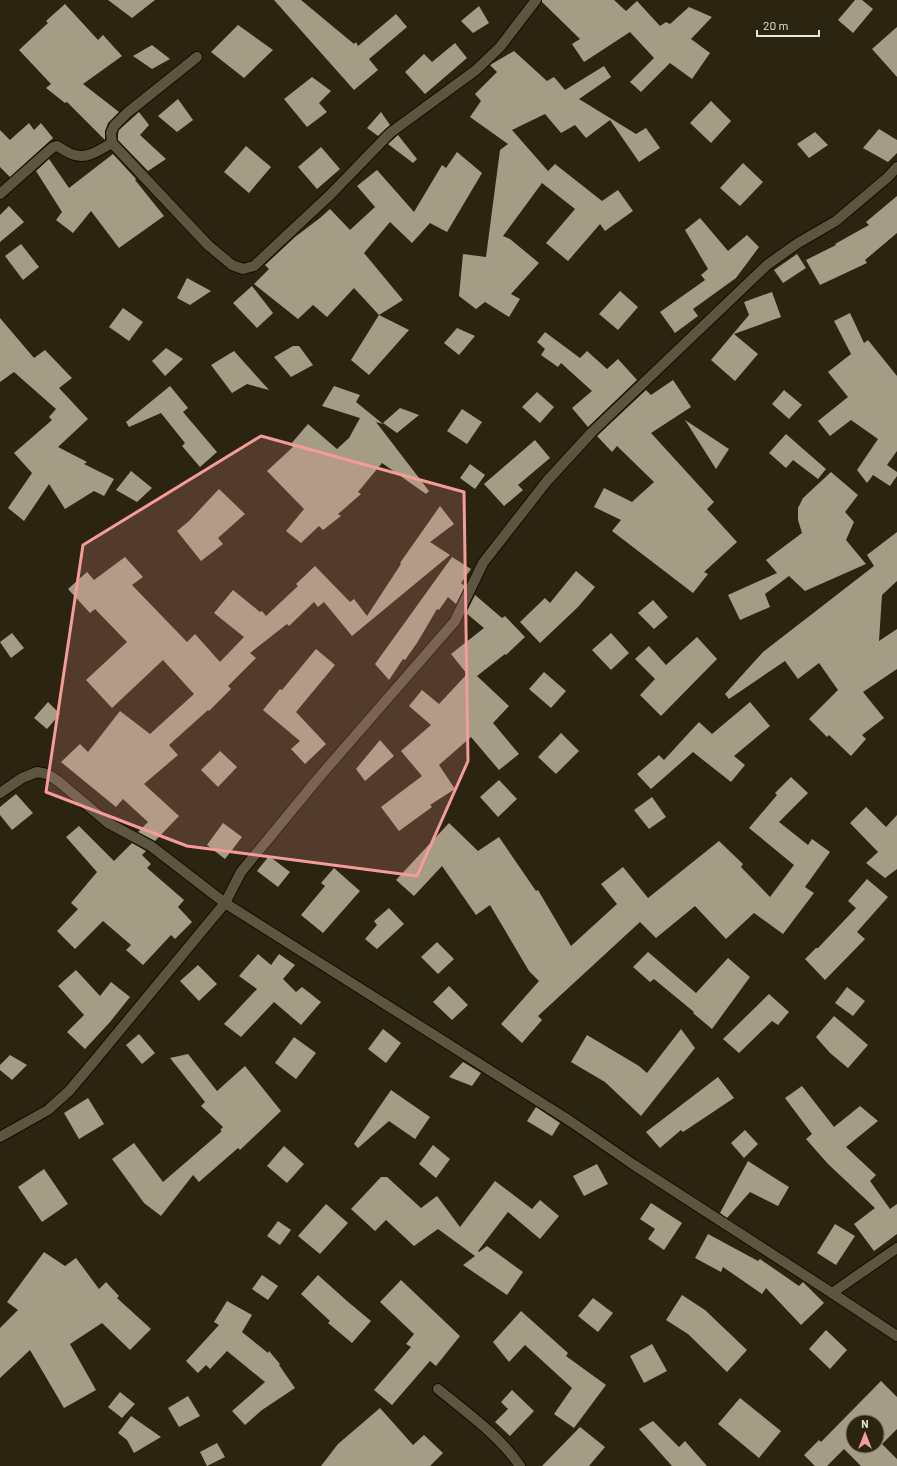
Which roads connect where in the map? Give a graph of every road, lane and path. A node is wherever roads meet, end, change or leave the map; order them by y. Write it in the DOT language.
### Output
graph roads {
  1 [pos="536,0"];
  2 [pos="197,57"];
  3 [pos="112,143"];
  4 [pos="897,168"];
  5 [pos="0,194"];
  6 [pos="0,792"];
  7 [pos="225,903"];
  8 [pos="0,1137"];
  9 [pos="897,1248"];
  10 [pos="832,1293"];
  11 [pos="897,1336"];
  12 [pos="438,1389"];
  13 [pos="520,1466"];
  1 -- 3 [label="street"];
  2 -- 3 [label="street"];
  3 -- 5 [label="street"];
  4 -- 7 [label="street"];
  6 -- 7 [label="street"];
  7 -- 8 [label="street"];
  7 -- 10 [label="street"];
  9 -- 10 [label="street"];
  10 -- 11 [label="street"];
  12 -- 13 [label="street"];
}
